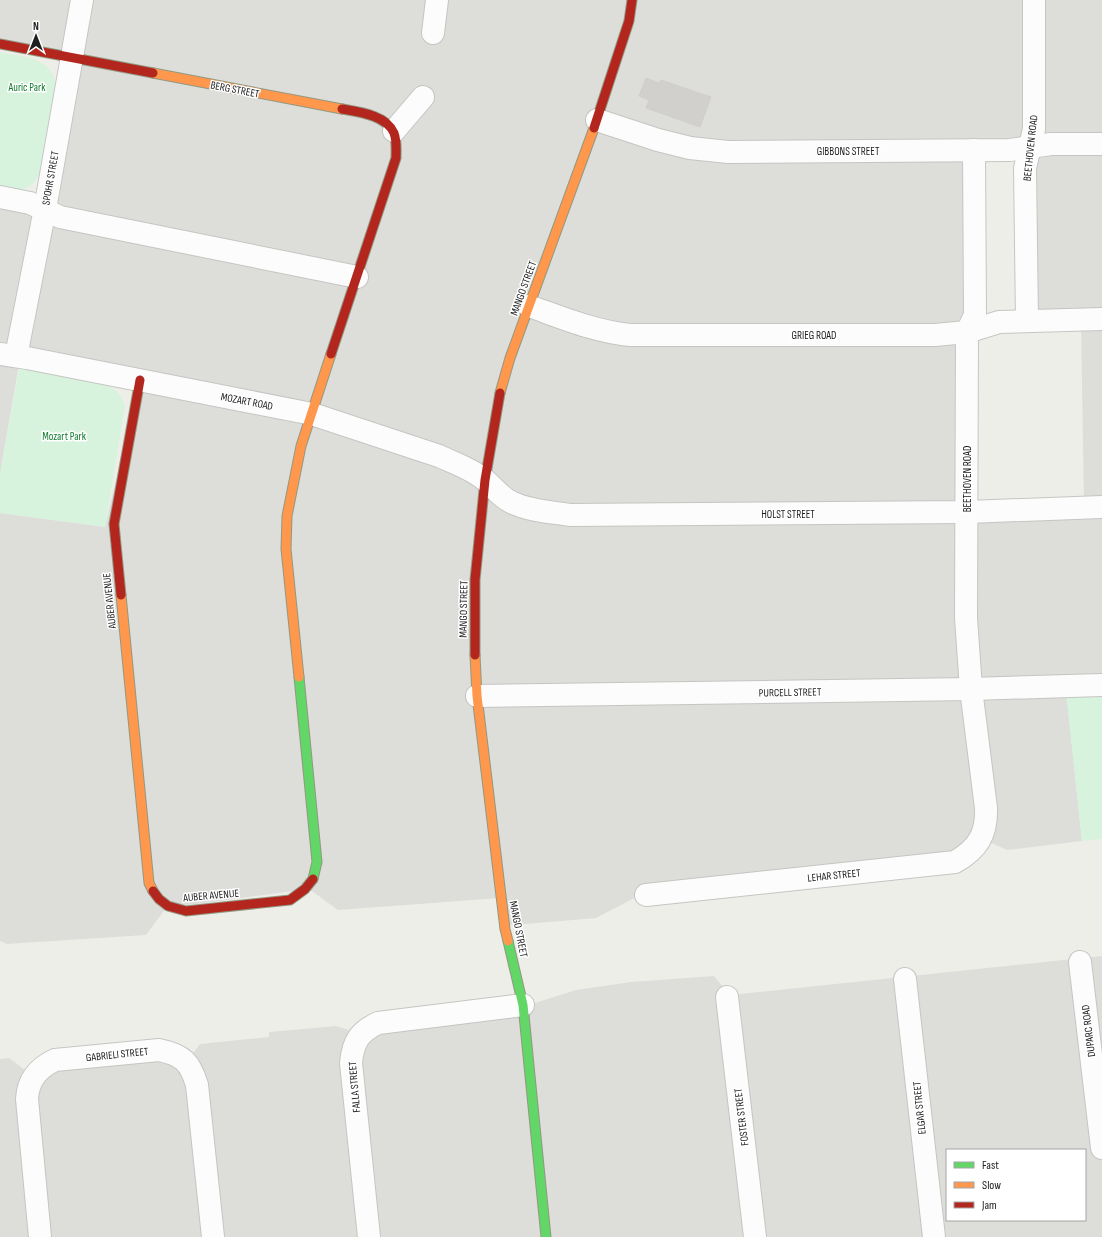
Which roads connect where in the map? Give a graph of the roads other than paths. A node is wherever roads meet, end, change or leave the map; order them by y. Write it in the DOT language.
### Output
graph roads {
  1 [pos="82,0"];
  2 [pos="437,0"];
  3 [pos="632,0"];
  4 [pos="1034,0"];
  5 [pos="433,33"];
  6 [pos="0,44"];
  7 [pos="71,57"];
  8 [pos="423,97"];
  9 [pos="597,120"];
  10 [pos="394,132"];
  11 [pos="1102,144"];
  12 [pos="1030,148"];
  13 [pos="974,150"];
  14 [pos="0,197"];
  15 [pos="45,209"];
  16 [pos="357,277"];
  17 [pos="529,306"];
  18 [pos="1102,319"];
  19 [pos="1027,320"];
  20 [pos="967,332"];
  21 [pos="8,355"];
  22 [pos="140,380"];
  23 [pos="312,414"];
  24 [pos="485,480"];
  25 [pos="1102,507"];
  26 [pos="967,512"];
  27 [pos="1102,686"];
  28 [pos="970,689"];
  29 [pos="478,696"];
  30 [pos="986,808"];
  31 [pos="646,895"];
  32 [pos="1080,962"];
  33 [pos="905,979"];
  34 [pos="727,997"];
  35 [pos="523,1005"];
  36 [pos="1102,1148"];
  37 [pos="40,1237"];
  38 [pos="213,1237"];
  39 [pos="369,1237"];
  40 [pos="546,1237"];
  41 [pos="755,1237"];
  42 [pos="934,1237"];
  1 -- 7 [label="street, SPOHR STREET"];
  2 -- 5 [label="street"];
  3 -- 9 [label="street, MANGO STREET"];
  4 -- 12 [label="street, BEETHOVEN ROAD"];
  6 -- 7 [label="street, BERG STREET"];
  7 -- 10 [label="street, BERG STREET"];
  7 -- 15 [label="street, SPOHR STREET"];
  8 -- 10 [label="street"];
  9 -- 13 [label="street, GIBBONS STREET"];
  9 -- 17 [label="street, MANGO STREET"];
  10 -- 16 [label="street"];
  11 -- 12 [label="street, GIBBONS STREET"];
  12 -- 13 [label="street, GIBBONS STREET"];
  12 -- 19 [label="street, BEETHOVEN ROAD"];
  13 -- 20 [label="street, BEETHOVEN ROAD"];
  14 -- 15 [label="street"];
  15 -- 16 [label="street"];
  15 -- 21 [label="street, SPOHR STREET"];
  16 -- 23 [label="street"];
  17 -- 20 [label="street, GRIEG ROAD"];
  17 -- 24 [label="street, MANGO STREET"];
  18 -- 19 [label="street, GRIEG ROAD"];
  19 -- 20 [label="street, GRIEG ROAD"];
  20 -- 26 [label="street, BEETHOVEN ROAD"];
  21 -- 22 [label="street, MOZART ROAD"];
  22 -- 23 [label="street, MOZART ROAD"];
  22 -- 23 [label="street, AUBER AVENUE"];
  23 -- 24 [label="street, MOZART ROAD"];
  24 -- 26 [label="street, HOLST STREET"];
  24 -- 29 [label="street, MANGO STREET"];
  25 -- 26 [label="street, HOLST STREET"];
  26 -- 28 [label="street, BEETHOVEN ROAD"];
  27 -- 28 [label="street, PURCELL STREET"];
  28 -- 29 [label="street, PURCELL STREET"];
  28 -- 30 [label="street, BEETHOVEN ROAD"];
  29 -- 35 [label="street, MANGO STREET"];
  30 -- 31 [label="street, LEHAR STREET"];
  32 -- 36 [label="street, DUPARC ROAD"];
  33 -- 42 [label="street, ELGAR STREET"];
  34 -- 41 [label="street, FOSTER STREET"];
  35 -- 39 [label="street, FALLA STREET"];
  35 -- 40 [label="street, MANGO STREET"];
  37 -- 38 [label="street, GABRIELI STREET"];
}
